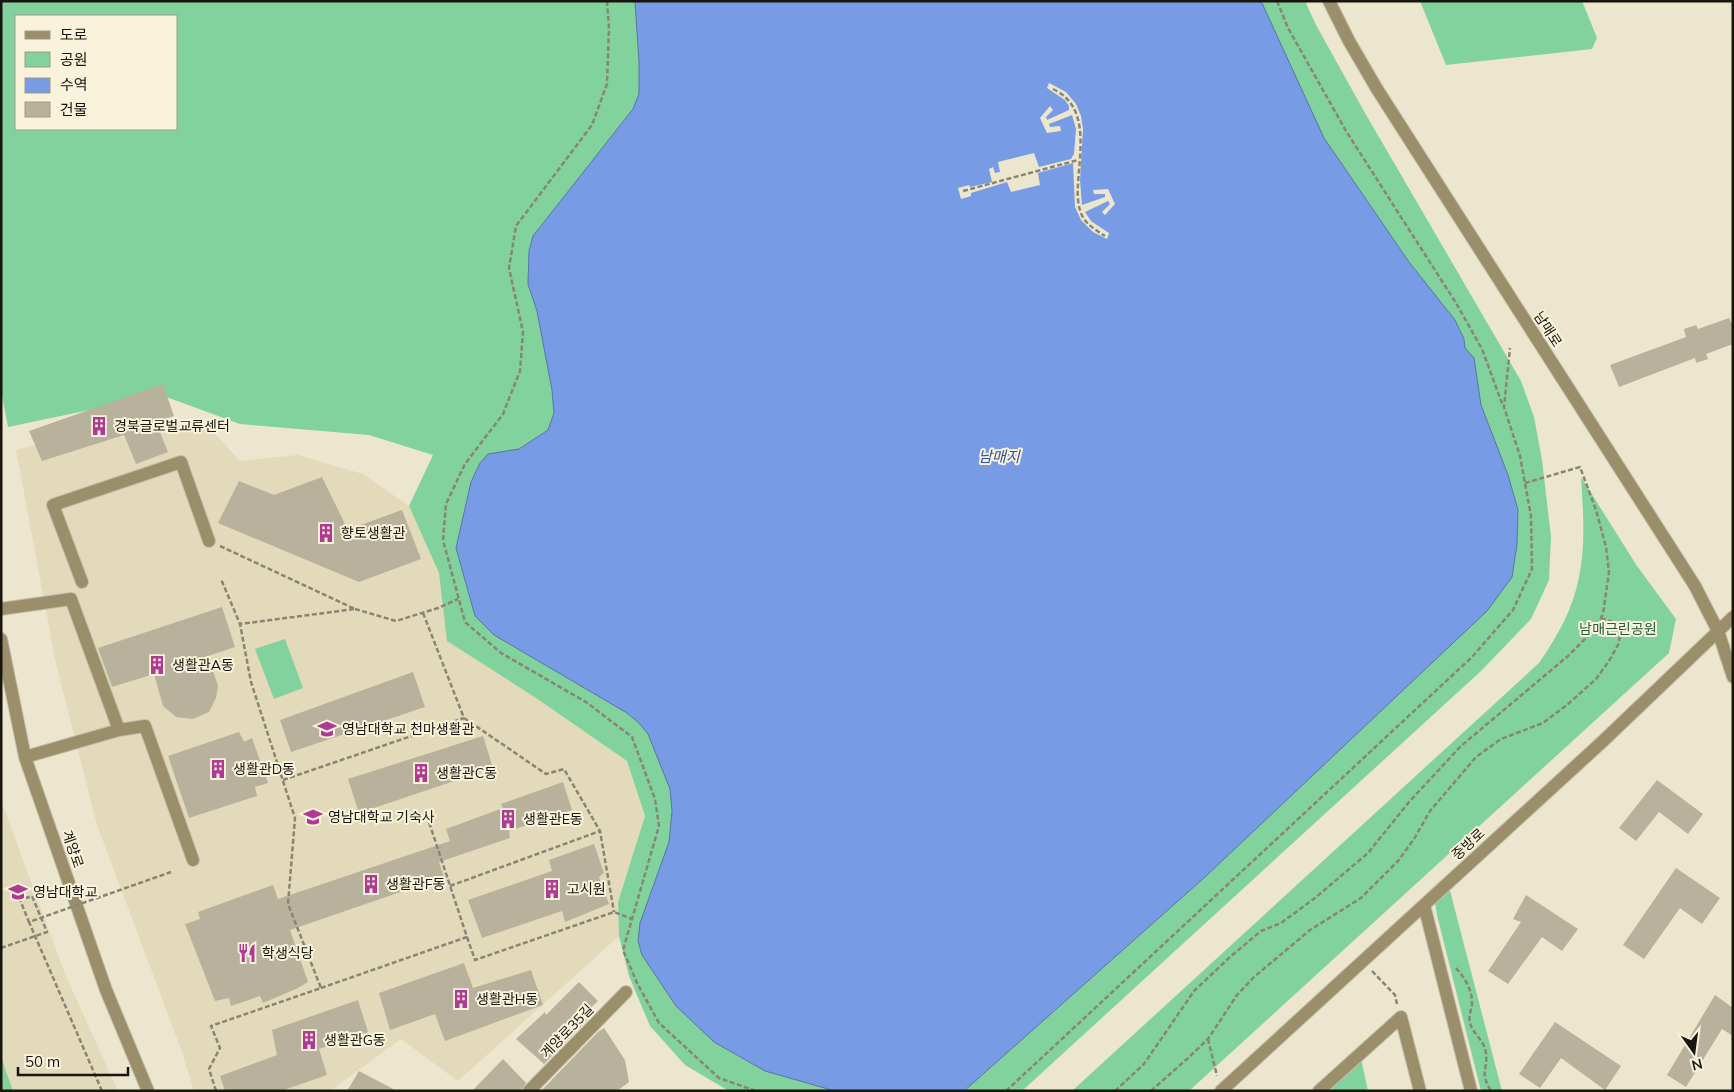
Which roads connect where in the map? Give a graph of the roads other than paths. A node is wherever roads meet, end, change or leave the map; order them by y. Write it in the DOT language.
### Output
graph roads {
  1 [pos="1329,1"];
  2 [pos="209,540"];
  3 [pos="82,582"];
  4 [pos="1,609"];
  5 [pos="1733,617"];
  6 [pos="1718,631"];
  7 [pos="1,639"];
  8 [pos="1733,677"];
  9 [pos="119,730"];
  10 [pos="26,757"];
  11 [pos="193,860"];
  12 [pos="1424,905"];
  13 [pos="626,992"];
  14 [pos="1219,1086"];
  15 [pos="148,1091"];
  16 [pos="529,1091"];
  17 [pos="1319,1091"];
  18 [pos="1420,1091"];
  19 [pos="1471,1091"];
  1 -- 6 [label="street, 남매로"];
  2 -- 3 [label="street"];
  4 -- 9 [label="street"];
  5 -- 6 [label="street, 중방로"];
  6 -- 8 [label="street, 남매로"];
  6 -- 12 [label="street, 중방로"];
  7 -- 10 [label="street, 계양로"];
  9 -- 10 [label="street"];
  9 -- 11 [label="street"];
  10 -- 15 [label="street, 계양로"];
  12 -- 14 [label="street, 중방로"];
  12 -- 19 [label="street"];
  13 -- 16 [label="street, 계양로35길"];
  17 -- 18 [label="street"];
}
